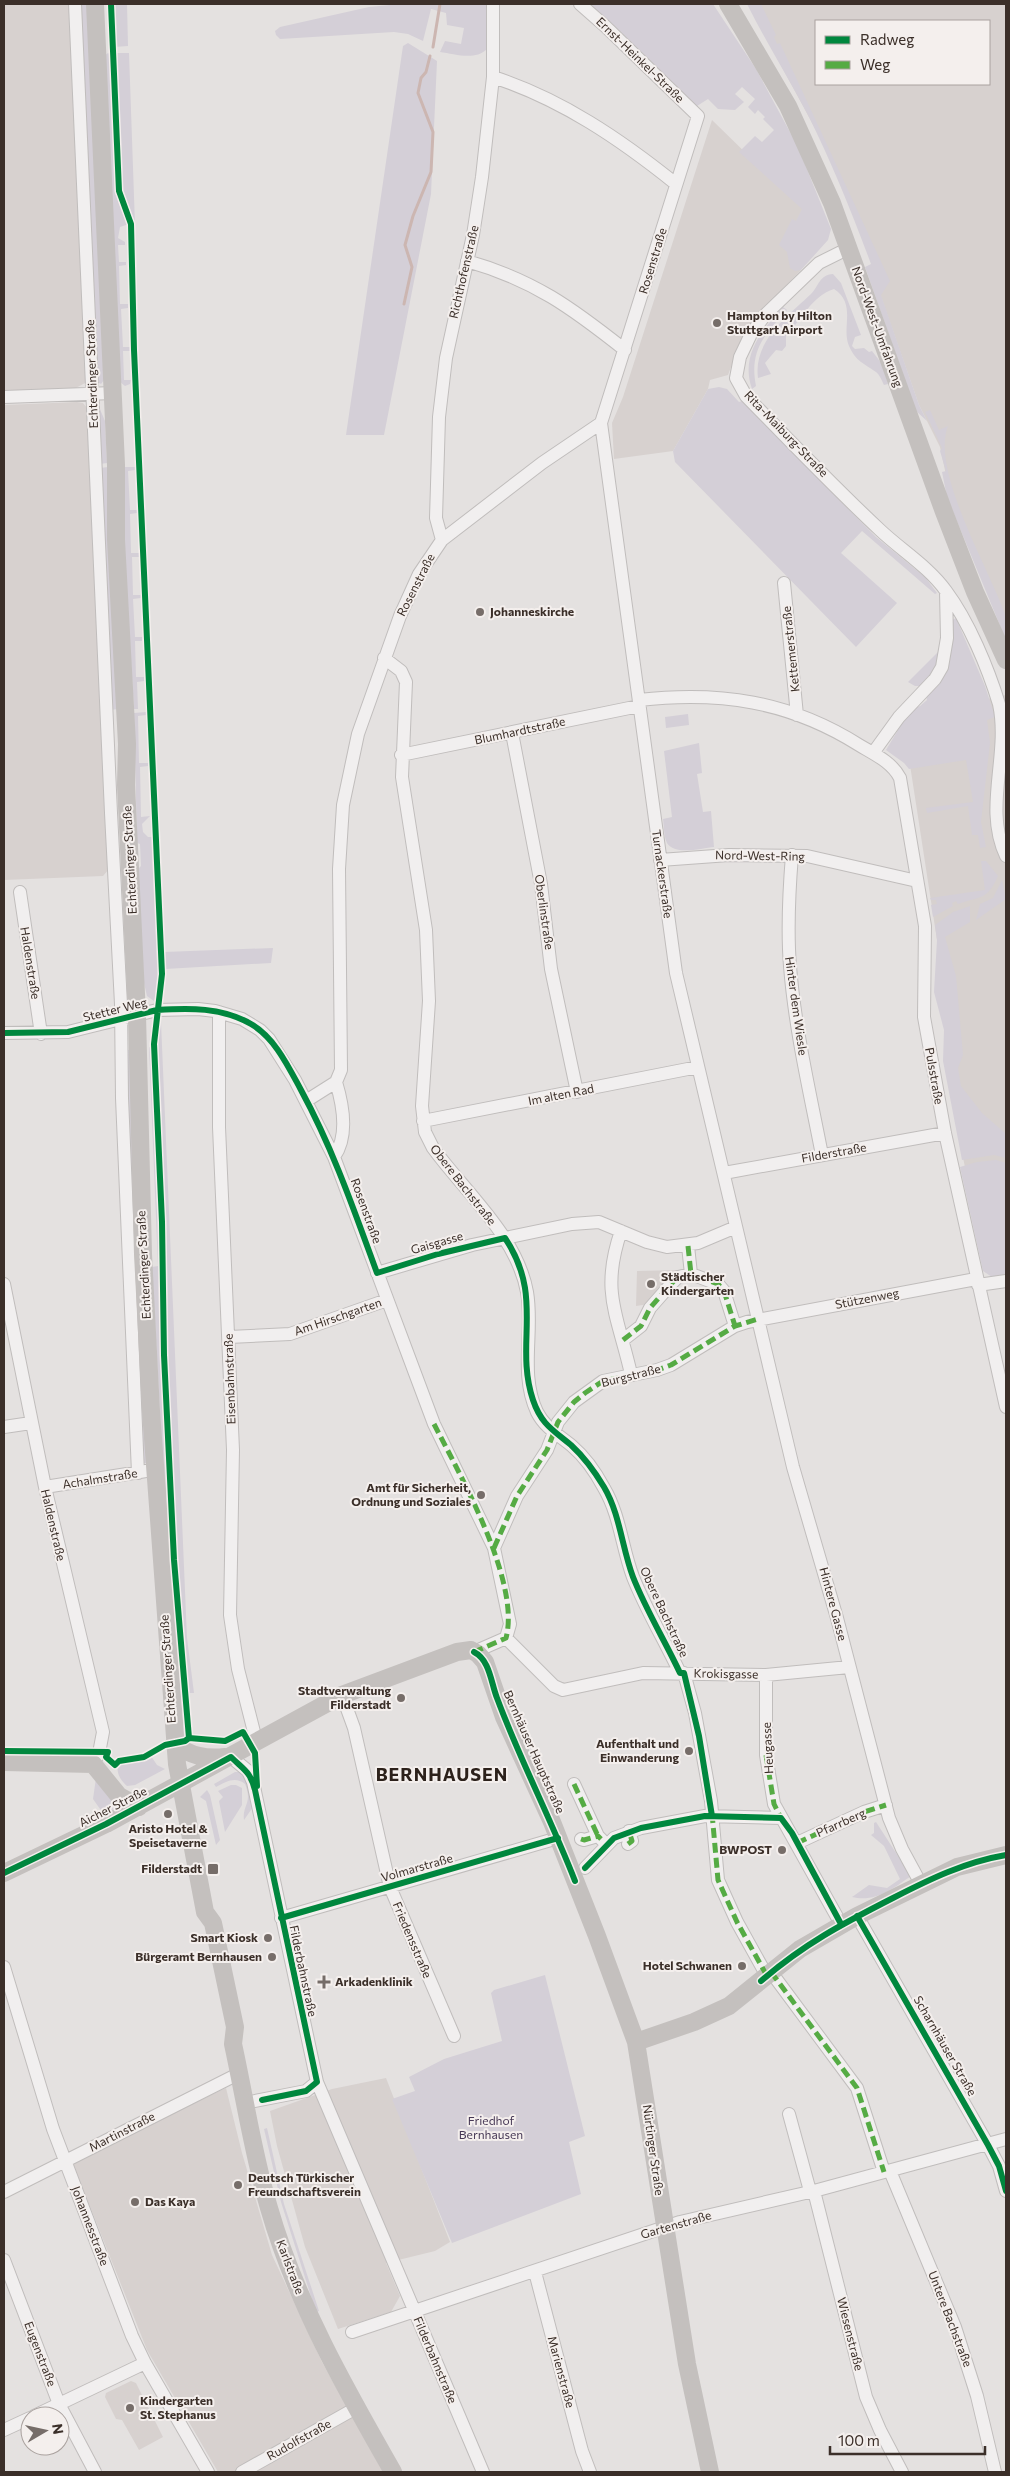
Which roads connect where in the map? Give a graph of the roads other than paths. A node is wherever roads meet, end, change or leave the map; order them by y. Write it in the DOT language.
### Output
graph roads {
  1 [pos="76,4"];
  2 [pos="95,4"];
  3 [pos="493,4"];
  4 [pos="580,4"];
  5 [pos="728,4"];
  6 [pos="493,77"];
  7 [pos="698,116"];
  8 [pos="676,184"];
  9 [pos="849,248"];
  10 [pos="467,261"];
  11 [pos="625,350"];
  12 [pos="113,393"];
  13 [pos="92,394"];
  14 [pos="4,397"];
  15 [pos="601,423"];
  16 [pos="442,540"];
  17 [pos="784,583"];
  18 [pos="946,591"];
  19 [pos="384,658"];
  20 [pos="1006,660"];
  21 [pos="639,703"];
  22 [pos="797,714"];
  23 [pos="512,733"];
  24 [pos="127,744"];
  25 [pos="108,745"];
  26 [pos="873,753"];
  27 [pos="402,755"];
  28 [pos="792,855"];
  29 [pos="1006,856"];
  30 [pos="660,860"];
  31 [pos="917,881"];
  32 [pos="20,892"];
  33 [pos="219,1012"];
  34 [pos="129,1018"];
  35 [pos="4,1033"];
  36 [pos="41,1034"];
  37 [pos="698,1067"];
  38 [pos="336,1082"];
  39 [pos="577,1092"];
  40 [pos="306,1100"];
  41 [pos="423,1121"];
  42 [pos="944,1133"];
  43 [pos="822,1155"];
  44 [pos="334,1157"];
  45 [pos="724,1174"];
  46 [pos="736,1227"];
  47 [pos="620,1231"];
  48 [pos="505,1238"];
  49 [pos="688,1246"];
  50 [pos="377,1273"];
  51 [pos="691,1274"];
  52 [pos="1006,1281"];
  53 [pos="977,1282"];
  54 [pos="4,1284"];
  55 [pos="387,1300"];
  56 [pos="758,1319"];
  57 [pos="735,1326"];
  58 [pos="229,1337"];
  59 [pos="623,1340"];
  60 [pos="631,1374"];
  61 [pos="1006,1407"];
  62 [pos="31,1423"];
  63 [pos="4,1427"];
  64 [pos="553,1433"];
  65 [pos="146,1471"];
  66 [pos="45,1487"];
  67 [pos="494,1548"];
  68 [pos="506,1638"];
  69 [pos="474,1652"];
  70 [pos="849,1667"];
  71 [pos="682,1673"];
  72 [pos="766,1675"];
  73 [pos="342,1695"];
  74 [pos="260,1741"];
  75 [pos="174,1744"];
  76 [pos="231,1757"];
  77 [pos="4,1762"];
  78 [pos="93,1764"];
  79 [pos="574,1784"];
  80 [pos="179,1785"];
  81 [pos="886,1805"];
  82 [pos="139,1806"];
  83 [pos="712,1816"];
  84 [pos="781,1818"];
  85 [pos="629,1831"];
  86 [pos="558,1838"];
  87 [pos="581,1839"];
  88 [pos="797,1843"];
  89 [pos="628,1844"];
  90 [pos="603,1846"];
  91 [pos="1006,1855"];
  92 [pos="585,1868"];
  93 [pos="4,1872"];
  94 [pos="921,1884"];
  95 [pos="390,1887"];
  96 [pos="280,1918"];
  97 [pos="849,1920"];
  98 [pos="4,1967"];
  99 [pos="769,1974"];
  100 [pos="454,2036"];
  101 [pos="636,2042"];
  102 [pos="240,2073"];
  103 [pos="317,2082"];
  104 [pos="245,2103"];
  105 [pos="789,2114"];
  106 [pos="1006,2139"];
  107 [pos="988,2145"];
  108 [pos="65,2161"];
  109 [pos="887,2172"];
  110 [pos="812,2191"];
  111 [pos="1006,2191"];
  112 [pos="4,2192"];
  113 [pos="665,2227"];
  114 [pos="4,2260"];
  115 [pos="535,2272"];
  116 [pos="415,2312"];
  117 [pos="352,2332"];
  118 [pos="145,2363"];
  119 [pos="59,2404"];
  120 [pos="55,2406"];
  121 [pos="356,2408"];
  122 [pos="20,2423"];
  123 [pos="4,2430"];
  124 [pos="94,2472"];
  125 [pos="208,2472"];
  126 [pos="242,2472"];
  127 [pos="393,2472"];
  128 [pos="483,2472"];
  129 [pos="590,2472"];
  130 [pos="710,2472"];
  131 [pos="902,2472"];
  132 [pos="995,2472"];
  1 -- 13 [label="street, Echterdinger Straße"];
  2 -- 12 [label="main road, Echterdinger Straße"];
  3 -- 6 [label="street, Richthofenstraße"];
  4 -- 7 [label="street, Ernst-Heinkel-Straße"];
  5 -- 9 [label="main road, Nord-West-Umfahrung"];
  6 -- 8 [label="street"];
  6 -- 10 [label="street, Richthofenstraße"];
  7 -- 8 [label="street, Rosenstraße"];
  8 -- 11 [label="street, Rosenstraße"];
  9 -- 18 [label="street, Rita-Maiburg-Straße"];
  9 -- 20 [label="main road, Nord-West-Umfahrung"];
  10 -- 11 [label="street"];
  10 -- 16 [label="street, Richthofenstraße"];
  11 -- 15 [label="street, Rosenstraße"];
  12 -- 13 [label="street"];
  12 -- 24 [label="main road, Echterdinger Straße"];
  13 -- 14 [label="street"];
  13 -- 25 [label="street, Echterdinger Straße"];
  15 -- 16 [label="street, Rosenstraße"];
  15 -- 21 [label="street, Turnackerstraße"];
  16 -- 19 [label="street, Rosenstraße"];
  17 -- 22 [label="street, Kettemerstraße"];
  18 -- 26 [label="street"];
  18 -- 29 [label="street, Rita-Maiburg-Straße"];
  19 -- 27 [label="street, Obere Bachstraße"];
  19 -- 38 [label="street, Rosenstraße"];
  21 -- 22 [label="street, Kettemerstraße"];
  21 -- 23 [label="street, Blumhardtstraße"];
  21 -- 30 [label="street, Turnackerstraße"];
  22 -- 26 [label="street, Kettemerstraße"];
  23 -- 27 [label="street, Blumhardtstraße"];
  23 -- 39 [label="street, Oberlinstraße"];
  24 -- 25 [label="street"];
  24 -- 34 [label="main road, Echterdinger Straße"];
  25 -- 34 [label="street, Echterdinger Straße"];
  26 -- 31 [label="street, Pulsstraße"];
  27 -- 41 [label="street, Obere Bachstraße"];
  28 -- 30 [label="street, Nord-West-Ring"];
  28 -- 31 [label="street, Nord-West-Ring"];
  28 -- 43 [label="street, Hinter dem Wiesle"];
  30 -- 37 [label="street, Turnackerstraße"];
  31 -- 42 [label="street, Pulsstraße"];
  32 -- 36 [label="street, Haldenstraße"];
  33 -- 34 [label="street, Stetter Weg"];
  33 -- 40 [label="street, Stetter Weg"];
  33 -- 58 [label="street, Eisenbahnstraße"];
  34 -- 36 [label="street, Stetter Weg"];
  34 -- 65 [label="main road, Echterdinger Straße"];
  35 -- 36 [label="street, Stetter Weg"];
  37 -- 39 [label="street, Im alten Rad"];
  37 -- 45 [label="street, Turnackerstraße"];
  38 -- 40 [label="street"];
  38 -- 44 [label="street, Rosenstraße"];
  39 -- 41 [label="street, Im alten Rad"];
  40 -- 44 [label="street, Stetter Weg"];
  41 -- 48 [label="street, Obere Bachstraße"];
  42 -- 43 [label="street, Filderstraße"];
  42 -- 53 [label="street, Pulsstraße"];
  43 -- 45 [label="street, Filderstraße"];
  44 -- 50 [label="street, Rosenstraße"];
  45 -- 46 [label="street, Turnackerstraße"];
  46 -- 49 [label="street"];
  46 -- 56 [label="street, Turnackerstraße"];
  47 -- 48 [label="street, Gaisgasse"];
  47 -- 49 [label="street, Gaisgasse"];
  47 -- 59 [label="street"];
  48 -- 50 [label="street, Gaisgasse"];
  48 -- 64 [label="street, Obere Bachstraße"];
  49 -- 51 [label="street"];
  50 -- 55 [label="street, Rosenstraße"];
  51 -- 57 [label="street"];
  51 -- 59 [label="street"];
  52 -- 53 [label="street, Stützenweg"];
  53 -- 56 [label="street, Stützenweg"];
  53 -- 61 [label="street, Pulsstraße"];
  54 -- 62 [label="street, Haldenstraße"];
  55 -- 58 [label="street, Am Hirschgarten"];
  55 -- 67 [label="street, Rosenstraße"];
  56 -- 57 [label="street, Burgstraße"];
  56 -- 70 [label="street, Hintere Gasse"];
  57 -- 60 [label="street, Burgstraße"];
  58 -- 74 [label="street, Eisenbahnstraße"];
  59 -- 60 [label="street"];
  60 -- 64 [label="street, Burgstraße"];
  62 -- 63 [label="street"];
  62 -- 66 [label="street, Haldenstraße"];
  64 -- 67 [label="street, Burgstraße"];
  64 -- 71 [label="street, Obere Bachstraße"];
  65 -- 66 [label="street, Achalmstraße"];
  65 -- 75 [label="main road, Echterdinger Straße"];
  66 -- 78 [label="street, Haldenstraße"];
  67 -- 68 [label="street, Rosenstraße"];
  68 -- 69 [label="street"];
  68 -- 71 [label="street, Krokisgasse"];
  69 -- 73 [label="main road, Aicher Straße"];
  69 -- 86 [label="main road, Bernhäuser Hauptstraße"];
  70 -- 72 [label="street, Krokisgasse"];
  70 -- 81 [label="street, Hintere Gasse"];
  71 -- 72 [label="street, Krokisgasse"];
  71 -- 83 [label="street, Obere Bachstraße"];
  72 -- 84 [label="street, Heugasse"];
  73 -- 74 [label="main road, Aicher Straße"];
  73 -- 95 [label="street, Friedensstraße"];
  74 -- 76 [label="main road, Aicher Straße"];
  75 -- 76 [label="main road"];
  75 -- 80 [label="main road, Echterdinger Straße"];
  76 -- 80 [label="main road, Aicher Straße"];
  76 -- 96 [label="street, Filderbahnstraße"];
  77 -- 78 [label="main road"];
  78 -- 82 [label="main road"];
  79 -- 90 [label="street, Bernhäuser Hauptstraße"];
  80 -- 82 [label="main road, Aicher Straße"];
  80 -- 102 [label="main road, Karlstraße"];
  81 -- 88 [label="street, Pfarrberg"];
  81 -- 94 [label="street, Hintere Gasse"];
  82 -- 93 [label="main road, Aicher Straße"];
  83 -- 84 [label="street"];
  83 -- 85 [label="street"];
  83 -- 99 [label="street, Obere Bachstraße"];
  84 -- 88 [label="street"];
  85 -- 89 [label="street"];
  85 -- 90 [label="street"];
  86 -- 95 [label="street, Volmarstraße"];
  86 -- 101 [label="main road, Nürtinger Straße"];
  87 -- 90 [label="street"];
  88 -- 97 [label="street"];
  90 -- 92 [label="street"];
  91 -- 94 [label="main road"];
  94 -- 97 [label="main road"];
  95 -- 96 [label="street, Volmarstraße"];
  95 -- 100 [label="street, Friedensstraße"];
  96 -- 103 [label="street, Filderbahnstraße"];
  97 -- 99 [label="main road"];
  97 -- 107 [label="street, Scharnhäuser Straße"];
  98 -- 108 [label="street, Johannesstraße"];
  99 -- 101 [label="main road"];
  99 -- 109 [label="street, Untere Bachstraße"];
  101 -- 113 [label="main road, Nürtinger Straße"];
  102 -- 104 [label="main road, Karlstraße"];
  102 -- 108 [label="street, Martinstraße"];
  103 -- 104 [label="street"];
  103 -- 116 [label="street, Filderbahnstraße"];
  104 -- 121 [label="main road, Karlstraße"];
  105 -- 110 [label="street, Wiesenstraße"];
  106 -- 107 [label="street, Gartenstraße"];
  107 -- 109 [label="street, Gartenstraße"];
  107 -- 111 [label="street, Scharnhäuser Straße"];
  108 -- 112 [label="street, Martinstraße"];
  108 -- 118 [label="street, Johannesstraße"];
  109 -- 110 [label="street, Gartenstraße"];
  109 -- 132 [label="street, Untere Bachstraße"];
  110 -- 113 [label="street, Gartenstraße"];
  110 -- 131 [label="street, Wiesenstraße"];
  113 -- 115 [label="street, Gartenstraße"];
  113 -- 130 [label="main road, Nürtinger Straße"];
  114 -- 119 [label="street, Eugenstraße"];
  115 -- 116 [label="street, Gartenstraße"];
  115 -- 129 [label="street, Marienstraße"];
  116 -- 117 [label="street, Gartenstraße"];
  116 -- 128 [label="street, Filderbahnstraße"];
  118 -- 119 [label="street"];
  118 -- 125 [label="street, Johannesstraße"];
  119 -- 120 [label="street"];
  119 -- 124 [label="street, Eugenstraße"];
  121 -- 126 [label="street, Rudolfstraße"];
  121 -- 127 [label="main road, Karlstraße"];
  122 -- 123 [label="street"];
}
